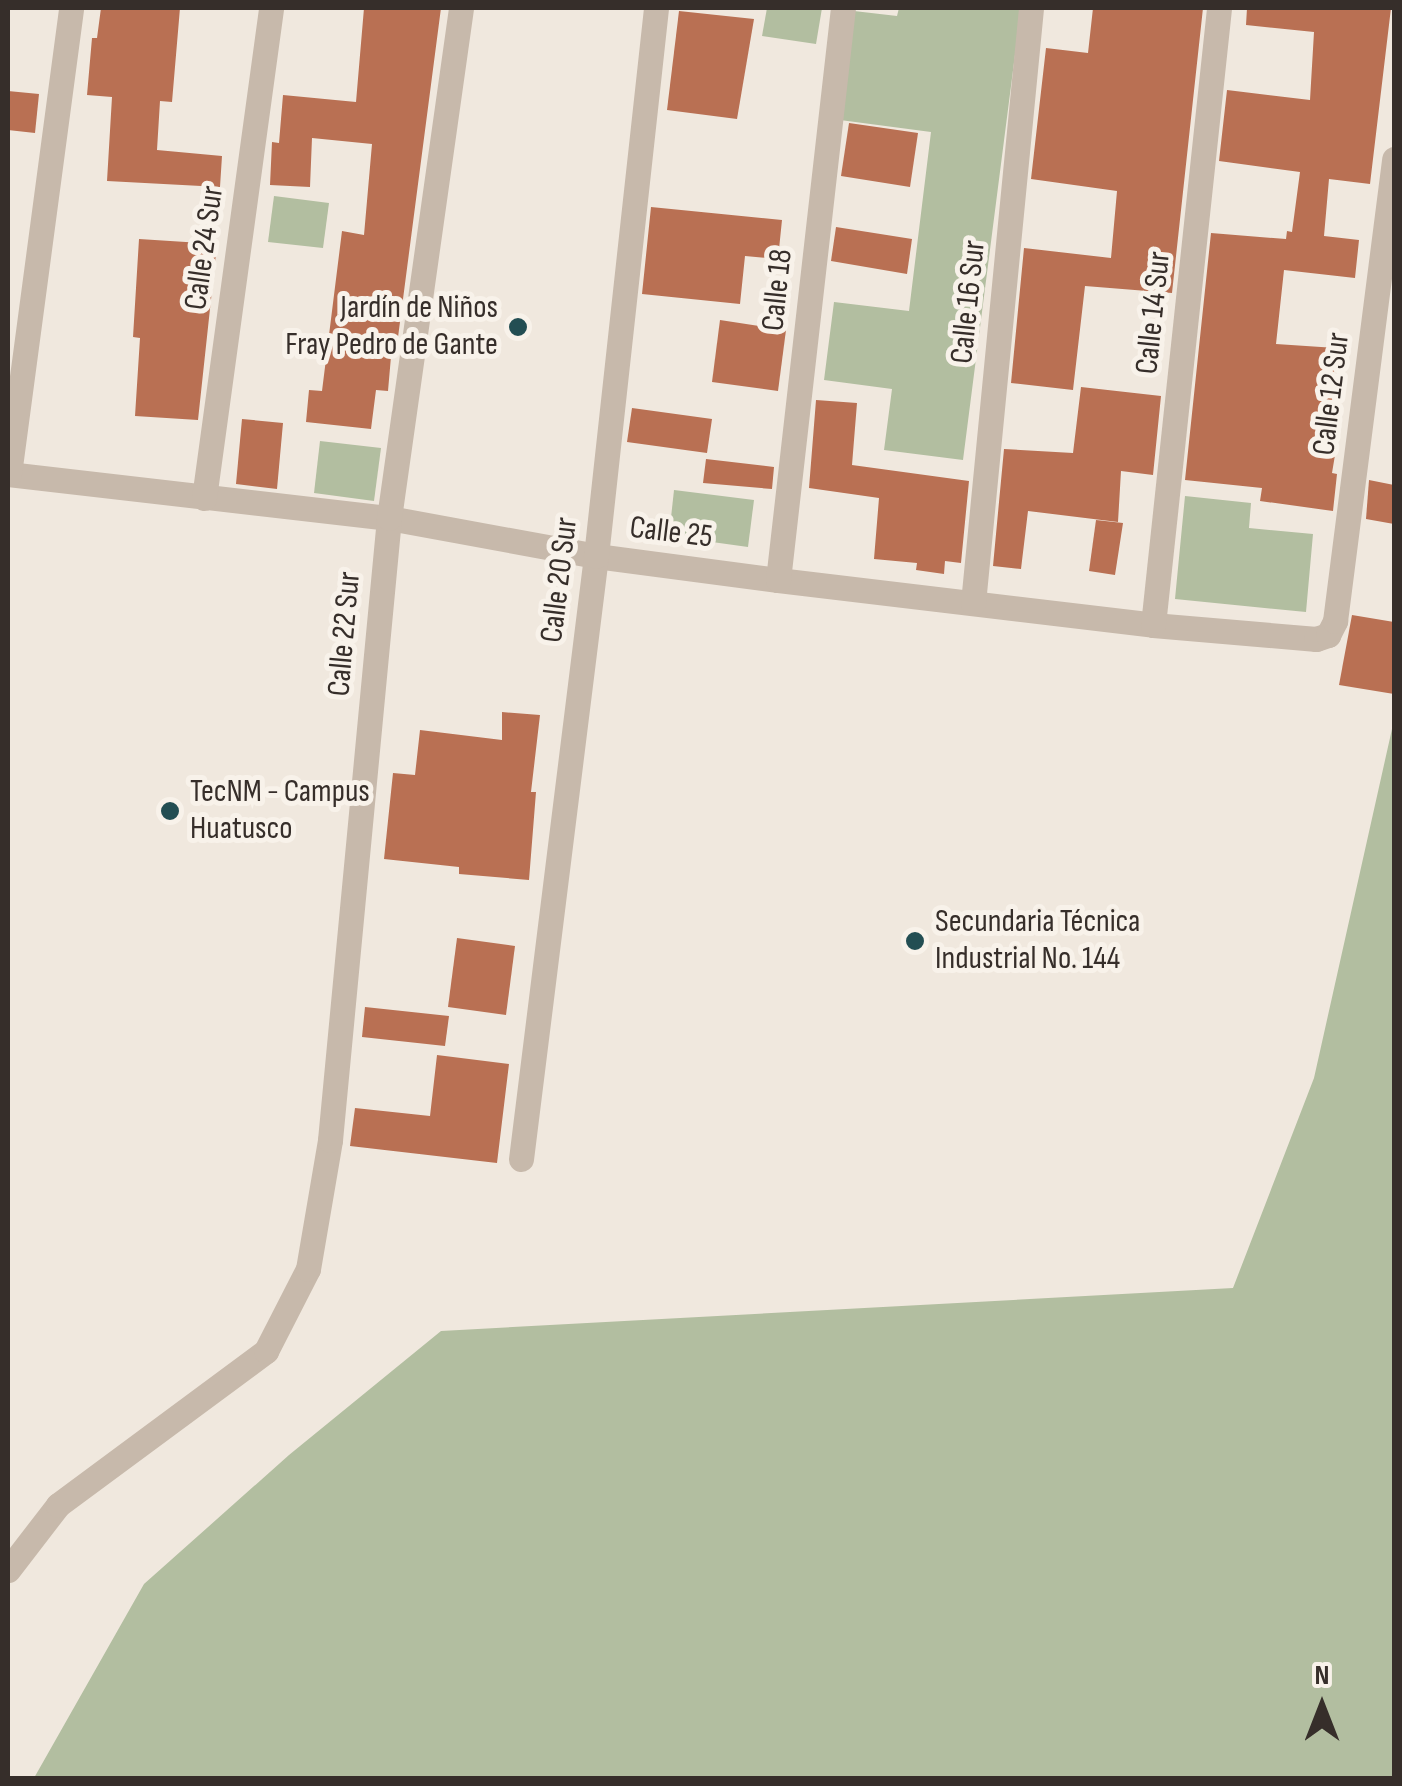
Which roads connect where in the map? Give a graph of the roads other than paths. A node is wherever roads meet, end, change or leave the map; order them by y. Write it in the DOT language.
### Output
graph roads {
  1 [pos="71,8"];
  2 [pos="270,8"];
  3 [pos="461,8"];
  4 [pos="656,8"];
  5 [pos="842,8"];
  6 [pos="1030,8"];
  7 [pos="1219,8"];
  8 [pos="1394,160"];
  9 [pos="8,474"];
  10 [pos="204,498"];
  11 [pos="389,518"];
  12 [pos="596,556"];
  13 [pos="778,580"];
  14 [pos="972,602"];
  15 [pos="1153,625"];
  16 [pos="1328,635"];
  17 [pos="522,1159"];
  18 [pos="8,1570"];
  1 -- 9 [label="street"];
  2 -- 10 [label="street, Calle 24 Sur"];
  3 -- 11 [label="street, Calle 22 Sur"];
  4 -- 12 [label="street, Calle 20 Sur"];
  5 -- 13 [label="street, Calle 18"];
  6 -- 14 [label="street, Calle 16 Sur"];
  7 -- 15 [label="street, Calle 14 Sur"];
  8 -- 16 [label="street, Calle 12 Sur"];
  9 -- 10 [label="street, Calle 25"];
  10 -- 11 [label="street, Calle 25"];
  11 -- 12 [label="street, Calle 25"];
  11 -- 18 [label="street, Calle 22 Sur"];
  12 -- 13 [label="street, Calle 25"];
  12 -- 17 [label="street, Calle 20 Sur"];
  13 -- 14 [label="street, Calle 25"];
  14 -- 15 [label="street, Calle 25"];
  15 -- 16 [label="street, Calle 25"];
}
